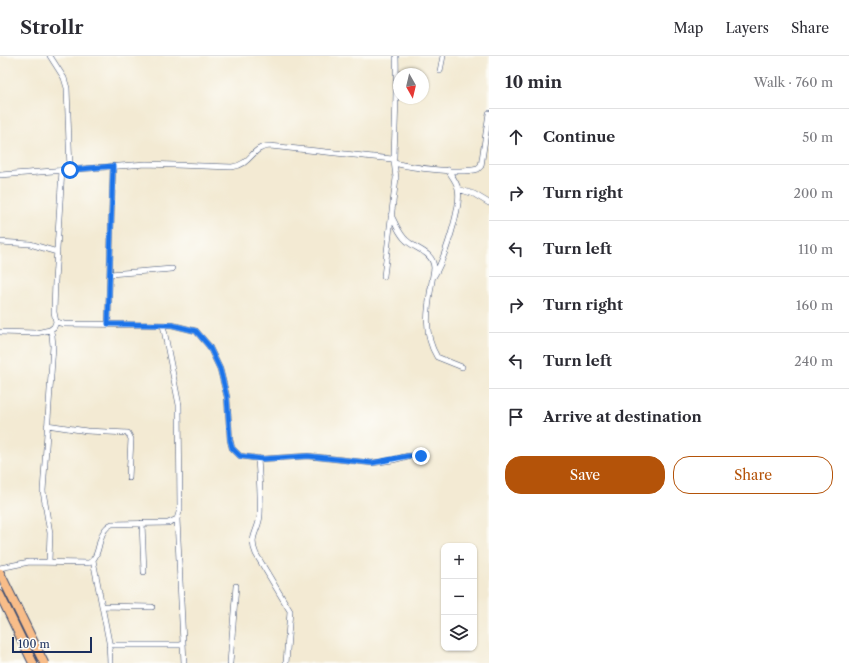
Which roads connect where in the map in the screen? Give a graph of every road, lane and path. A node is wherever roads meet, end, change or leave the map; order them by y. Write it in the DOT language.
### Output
graph roads {
  1 [pos="50,56"];
  2 [pos="396,56"];
  3 [pos="443,56"];
  4 [pos="440,71"];
  5 [pos="489,113"];
  6 [pos="394,161"];
  7 [pos="113,166"];
  8 [pos="62,170"];
  9 [pos="70,170"];
  10 [pos="448,170"];
  11 [pos="0,175"];
  12 [pos="458,189"];
  13 [pos="489,203"];
  14 [pos="391,215"];
  15 [pos="0,242"];
  16 [pos="57,252"];
  17 [pos="172,269"];
  18 [pos="110,274"];
  19 [pos="384,276"];
  20 [pos="433,278"];
  21 [pos="56,322"];
  22 [pos="108,324"];
  23 [pos="163,325"];
  24 [pos="50,330"];
  25 [pos="0,332"];
  26 [pos="462,367"];
  27 [pos="46,425"];
  28 [pos="421,456"];
  29 [pos="258,458"];
  30 [pos="129,478"];
  31 [pos="177,519"];
  32 [pos="142,523"];
  33 [pos="93,560"];
  34 [pos="49,561"];
  35 [pos="0,568"];
  36 [pos="144,572"];
  37 [pos="0,573"];
  38 [pos="236,586"];
  39 [pos="0,595"];
  40 [pos="102,606"];
  41 [pos="152,607"];
  42 [pos="109,645"];
  43 [pos="182,645"];
  44 [pos="33,663"];
  45 [pos="44,663"];
  46 [pos="110,663"];
  47 [pos="184,663"];
  48 [pos="230,663"];
  49 [pos="286,663"];
  1 -- 9 [label="street"];
  2 -- 6 [label="street"];
  3 -- 4 [label="street"];
  5 -- 10 [label="street"];
  6 -- 7 [label="street"];
  6 -- 10 [label="street"];
  6 -- 14 [label="street"];
  7 -- 9 [label="street"];
  7 -- 18 [label="street"];
  8 -- 9 [label="street"];
  8 -- 11 [label="street"];
  8 -- 16 [label="street"];
  10 -- 12 [label="street"];
  12 -- 13 [label="street"];
  12 -- 20 [label="street"];
  14 -- 19 [label="street"];
  14 -- 20 [label="street"];
  15 -- 16 [label="street"];
  16 -- 21 [label="street"];
  17 -- 18 [label="street"];
  18 -- 22 [label="street"];
  20 -- 26 [label="street"];
  21 -- 22 [label="street"];
  21 -- 24 [label="street"];
  22 -- 23 [label="street"];
  23 -- 29 [label="street"];
  23 -- 31 [label="street"];
  24 -- 25 [label="street"];
  24 -- 27 [label="street"];
  27 -- 30 [label="street"];
  27 -- 34 [label="street"];
  28 -- 29 [label="street"];
  29 -- 49 [label="street"];
  31 -- 32 [label="street"];
  31 -- 43 [label="street"];
  32 -- 33 [label="street"];
  32 -- 36 [label="street"];
  33 -- 34 [label="street"];
  33 -- 40 [label="street"];
  34 -- 35 [label="street"];
  37 -- 45 [label="highway"];
  38 -- 48 [label="street"];
  39 -- 44 [label="highway"];
  40 -- 41 [label="street"];
  40 -- 42 [label="street"];
  42 -- 43 [label="street"];
  42 -- 46 [label="street"];
  43 -- 47 [label="street"];
}
